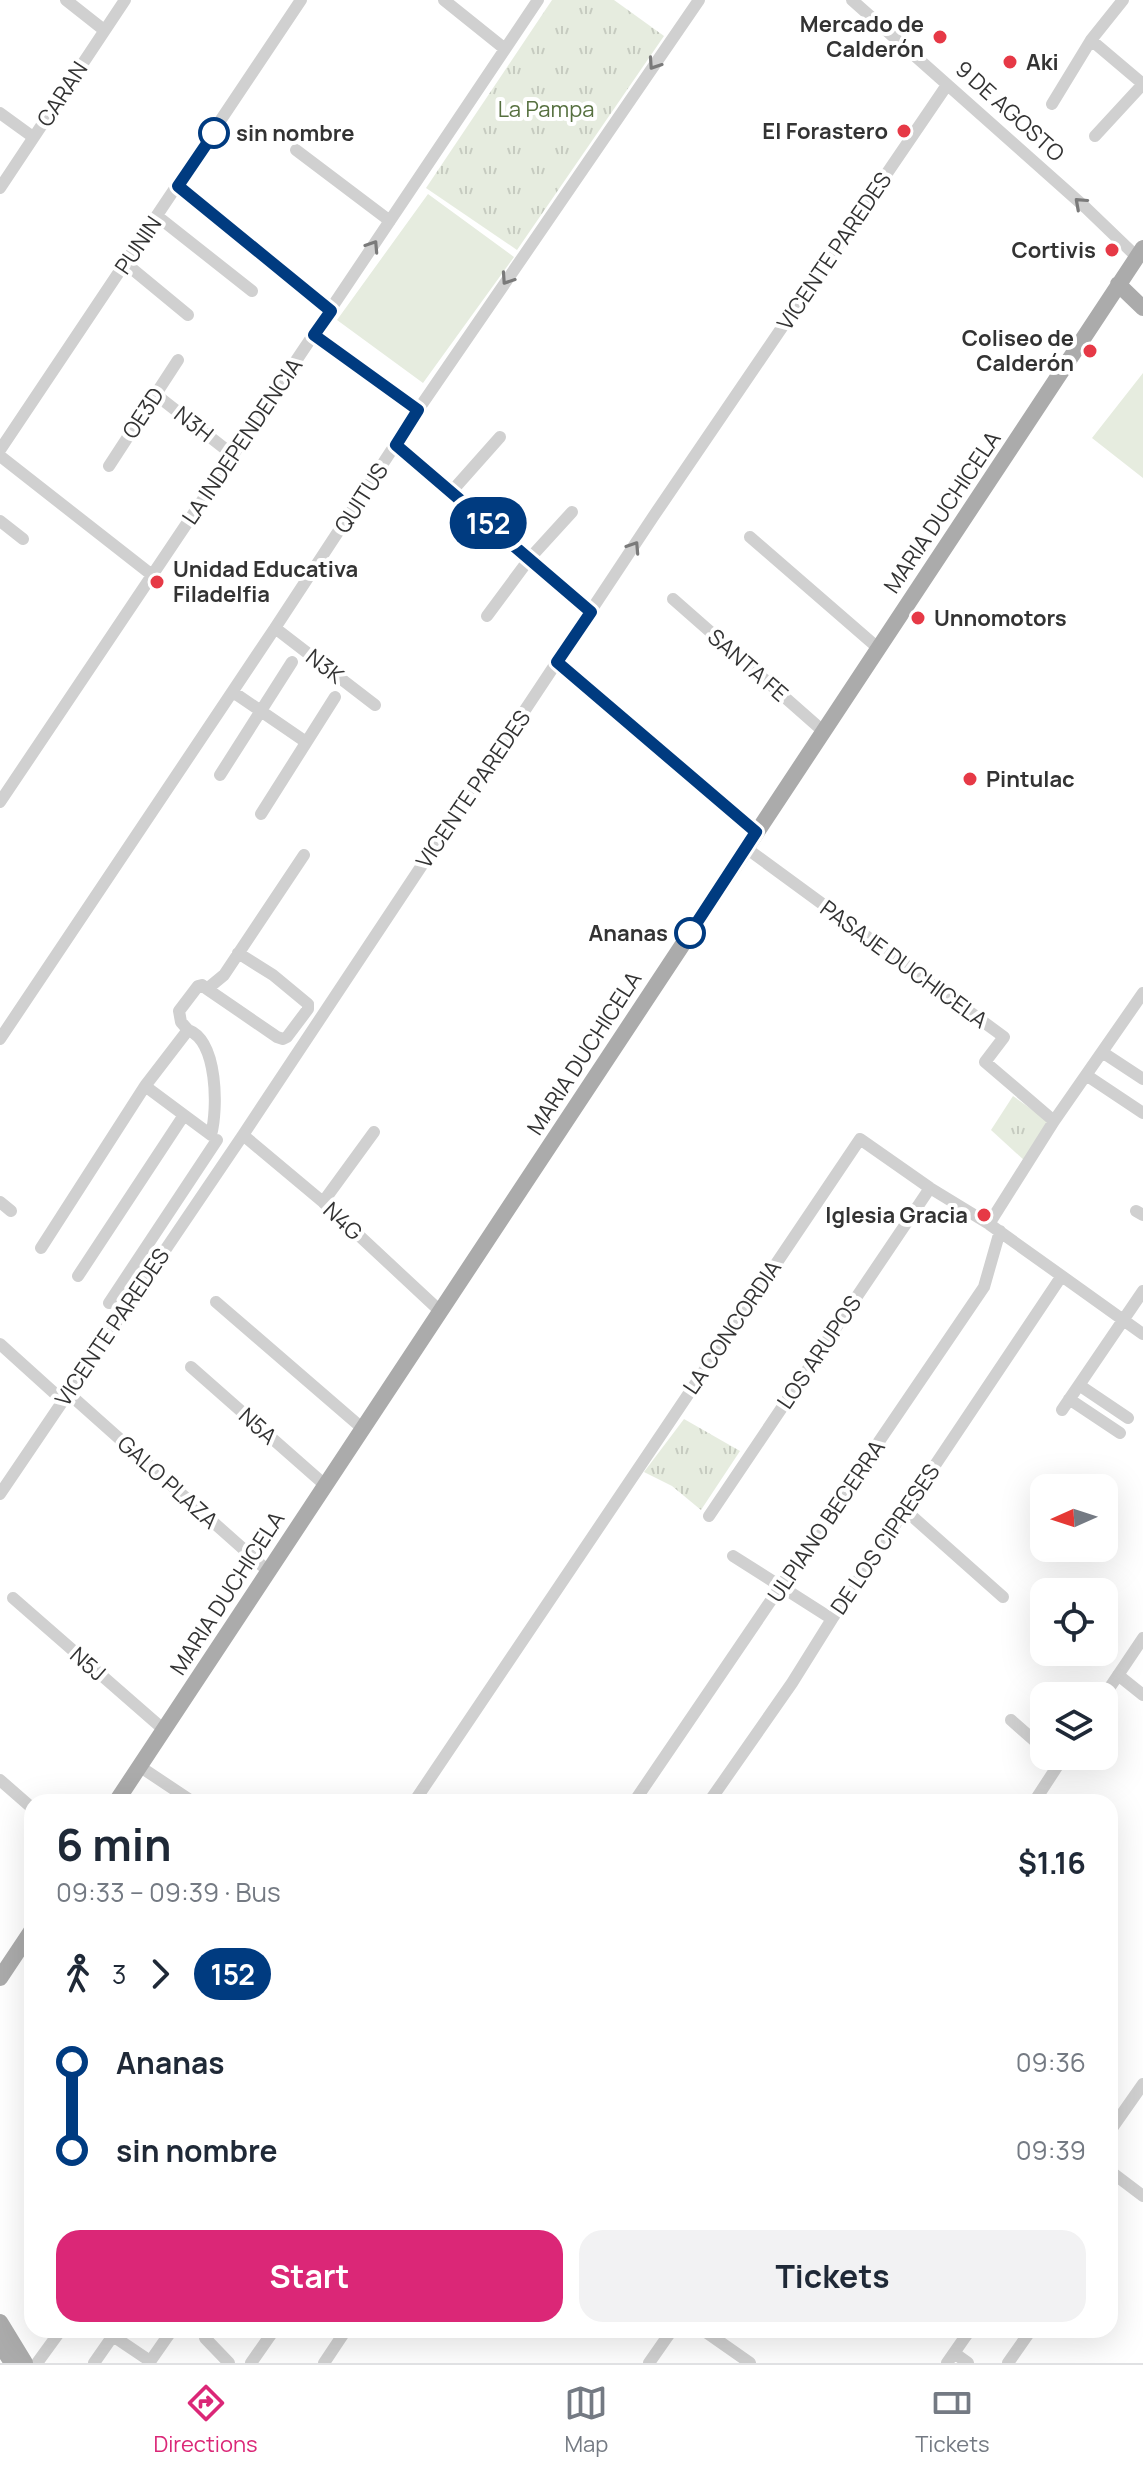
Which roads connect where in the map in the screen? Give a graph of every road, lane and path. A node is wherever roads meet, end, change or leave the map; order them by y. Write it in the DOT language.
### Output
graph roads {
  1 [pos="66,0"];
  2 [pos="125,0"];
  3 [pos="301,0"];
  4 [pos="444,0"];
  5 [pos="699,0"];
  6 [pos="852,0"];
  7 [pos="1123,0"];
  8 [pos="537,1"];
  9 [pos="104,30"];
  10 [pos="1091,40"];
  11 [pos="505,49"];
  12 [pos="1143,84"];
  13 [pos="947,85"];
  14 [pos="1052,104"];
  15 [pos="0,113"];
  16 [pos="1095,136"];
  17 [pos="33,137"];
  18 [pos="296,150"];
  19 [pos="178,186"];
  20 [pos="0,188"];
  21 [pos="157,216"];
  22 [pos="390,221"];
  23 [pos="1140,252"];
  24 [pos="125,263"];
  25 [pos="1121,280"];
  26 [pos="252,291"];
  27 [pos="1143,293"];
  28 [pos="1143,308"];
  29 [pos="331,311"];
  30 [pos="188,315"];
  31 [pos="314,335"];
  32 [pos="178,360"];
  33 [pos="155,394"];
  34 [pos="418,410"];
  35 [pos="500,437"];
  36 [pos="396,445"];
  37 [pos="0,453"];
  38 [pos="233,455"];
  39 [pos="109,466"];
  40 [pos="452,491"];
  41 [pos="572,512"];
  42 [pos="0,521"];
  43 [pos="750,537"];
  44 [pos="23,539"];
  45 [pos="530,558"];
  46 [pos="152,575"];
  47 [pos="673,599"];
  48 [pos="591,612"];
  49 [pos="487,616"];
  50 [pos="275,628"];
  51 [pos="878,648"];
  52 [pos="292,662"];
  53 [pos="557,662"];
  54 [pos="233,692"];
  55 [pos="335,697"];
  56 [pos="375,705"];
  57 [pos="260,711"];
  58 [pos="823,731"];
  59 [pos="306,742"];
  60 [pos="220,775"];
  61 [pos="0,802"];
  62 [pos="261,814"];
  63 [pos="756,832"];
  64 [pos="746,848"];
  65 [pos="304,855"];
  66 [pos="238,953"];
  67 [pos="207,989"];
  68 [pos="1143,993"];
  69 [pos="188,1030"];
  70 [pos="0,1039"];
  71 [pos="1102,1052"];
  72 [pos="1086,1075"];
  73 [pos="1143,1079"];
  74 [pos="145,1086"];
  75 [pos="1143,1113"];
  76 [pos="184,1115"];
  77 [pos="1054,1121"];
  78 [pos="374,1132"];
  79 [pos="243,1135"];
  80 [pos="214,1137"];
  81 [pos="232,1151"];
  82 [pos="930,1188"];
  83 [pos="0,1202"];
  84 [pos="323,1202"];
  85 [pos="11,1211"];
  86 [pos="995,1227"];
  87 [pos="41,1248"];
  88 [pos="78,1276"];
  89 [pos="1061,1277"];
  90 [pos="1143,1291"];
  91 [pos="216,1302"];
  92 [pos="109,1303"];
  93 [pos="440,1311"];
  94 [pos="1122,1320"];
  95 [pos="1143,1334"];
  96 [pos="0,1344"];
  97 [pos="191,1367"];
  98 [pos="1079,1385"];
  99 [pos="65,1396"];
  100 [pos="1128,1418"];
  101 [pos="362,1428"];
  102 [pos="1120,1433"];
  103 [pos="325,1485"];
  104 [pos="0,1494"];
  105 [pos="905,1510"];
  106 [pos="709,1516"];
  107 [pos="733,1556"];
  108 [pos="268,1571"];
  109 [pos="781,1586"];
  110 [pos="1003,1597"];
  111 [pos="13,1598"];
  112 [pos="832,1619"];
  113 [pos="1143,1638"];
  114 [pos="1118,1675"];
  115 [pos="1113,1682"];
  116 [pos="1143,1695"];
  117 [pos="1011,1720"];
  118 [pos="163,1729"];
  119 [pos="1030,1737"];
  120 [pos="139,1766"];
  121 [pos="1052,1770"];
  122 [pos="0,1780"];
  123 [pos="122,1794"];
  124 [pos="181,1794"];
  125 [pos="419,1794"];
  126 [pos="639,1794"];
  127 [pos="715,1794"];
  128 [pos="1039,1794"];
  129 [pos="24,1801"];
  130 [pos="24,1942"];
  131 [pos="0,1978"];
  132 [pos="1143,2084"];
  133 [pos="1118,2120"];
  134 [pos="1118,2177"];
  135 [pos="1143,2196"];
  136 [pos="0,2322"];
  137 [pos="55,2338"];
  138 [pos="109,2338"];
  139 [pos="120,2338"];
  140 [pos="166,2338"];
  141 [pos="205,2338"];
  142 [pos="268,2338"];
  143 [pos="341,2338"];
  144 [pos="666,2338"];
  145 [pos="714,2338"];
  146 [pos="964,2338"];
  147 [pos="1025,2338"];
  148 [pos="0,2344"];
  149 [pos="950,2358"];
  150 [pos="150,2362"];
  151 [pos="12,2363"];
  152 [pos="25,2363"];
  153 [pos="37,2363"];
  154 [pos="94,2363"];
  155 [pos="229,2363"];
  156 [pos="251,2363"];
  157 [pos="324,2363"];
  158 [pos="649,2363"];
  159 [pos="750,2363"];
  160 [pos="968,2363"];
  161 [pos="1008,2363"];
  1 -- 9 [label="street"];
  2 -- 9 [label="street, CARAN"];
  3 -- 19 [label="street, PUNIN"];
  4 -- 11 [label="street"];
  5 -- 34 [label="street, QUITUS, one-way"];
  6 -- 13 [label="street, 9 DE AGOSTO"];
  7 -- 10 [label="street"];
  8 -- 11 [label="street, LA INDEPENDENCIA"];
  9 -- 17 [label="street, CARAN"];
  10 -- 12 [label="street"];
  10 -- 14 [label="street"];
  11 -- 22 [label="street, LA INDEPENDENCIA"];
  12 -- 16 [label="street"];
  23 -- 13 [label="street, 9 DE AGOSTO, one-way"];
  48 -- 13 [label="street, VICENTE PAREDES, one-way"];
  15 -- 17 [label="street"];
  17 -- 20 [label="street, CARAN"];
  18 -- 22 [label="street"];
  19 -- 21 [label="street, PUNIN"];
  19 -- 29 [label="street"];
  21 -- 24 [label="street, PUNIN"];
  21 -- 26 [label="street"];
  29 -- 22 [label="street, LA INDEPENDENCIA, one-way"];
  23 -- 25 [label="main road, MARIA DUCHICELA"];
  24 -- 30 [label="street"];
  24 -- 37 [label="street, PUNIN"];
  25 -- 27 [label="main road"];
  25 -- 28 [label="main road"];
  25 -- 51 [label="main road, MARIA DUCHICELA"];
  29 -- 31 [label="street, LA INDEPENDENCIA"];
  31 -- 34 [label="street"];
  31 -- 38 [label="street, LA INDEPENDENCIA"];
  32 -- 33 [label="street, OE3D"];
  33 -- 38 [label="street, N3H"];
  33 -- 39 [label="street, OE3D"];
  34 -- 36 [label="street, QUITUS"];
  35 -- 40 [label="street"];
  36 -- 40 [label="street"];
  36 -- 50 [label="street, QUITUS"];
  37 -- 46 [label="street"];
  38 -- 46 [label="street, LA INDEPENDENCIA"];
  40 -- 45 [label="street"];
  41 -- 45 [label="street"];
  42 -- 44 [label="street"];
  43 -- 51 [label="street"];
  45 -- 48 [label="street"];
  45 -- 49 [label="street"];
  46 -- 61 [label="street, LA INDEPENDENCIA"];
  47 -- 58 [label="street, SANTA FE"];
  48 -- 53 [label="street, VICENTE PAREDES"];
  50 -- 54 [label="street, QUITUS"];
  50 -- 56 [label="street, N3K"];
  51 -- 58 [label="main road, MARIA DUCHICELA"];
  52 -- 57 [label="street"];
  53 -- 63 [label="street"];
  53 -- 79 [label="street, VICENTE PAREDES"];
  54 -- 57 [label="street"];
  54 -- 70 [label="street, QUITUS"];
  55 -- 59 [label="street"];
  57 -- 59 [label="street"];
  57 -- 60 [label="street"];
  58 -- 63 [label="main road, MARIA DUCHICELA"];
  59 -- 62 [label="street"];
  63 -- 64 [label="main road, MARIA DUCHICELA"];
  64 -- 77 [label="street, PASAJE DUCHICELA"];
  64 -- 93 [label="main road, MARIA DUCHICELA"];
  65 -- 66 [label="street"];
  66 -- 67 [label="street"];
  66 -- 67 [label="street"];
  67 -- 69 [label="street"];
  68 -- 71 [label="street, ULPIANO BECERRA"];
  69 -- 74 [label="street"];
  69 -- 80 [label="street"];
  71 -- 72 [label="street, ULPIANO BECERRA"];
  71 -- 73 [label="street"];
  72 -- 75 [label="street"];
  72 -- 77 [label="street, ULPIANO BECERRA"];
  74 -- 76 [label="street"];
  74 -- 87 [label="street"];
  76 -- 80 [label="street"];
  76 -- 88 [label="street"];
  77 -- 86 [label="street, ULPIANO BECERRA"];
  78 -- 84 [label="street"];
  79 -- 81 [label="street, VICENTE PAREDES"];
  79 -- 84 [label="street, N4G"];
  80 -- 81 [label="street"];
  80 -- 92 [label="street"];
  81 -- 99 [label="street, VICENTE PAREDES"];
  82 -- 86 [label="street, LA CONCORDIA"];
  82 -- 106 [label="street, LOS ARUPOS"];
  82 -- 125 [label="street, LA CONCORDIA"];
  83 -- 85 [label="street"];
  84 -- 93 [label="street, N4G"];
  86 -- 89 [label="street, LA CONCORDIA"];
  86 -- 109 [label="street, ULPIANO BECERRA"];
  89 -- 94 [label="street, LA CONCORDIA"];
  89 -- 105 [label="street, DE LOS CIPRESES"];
  90 -- 94 [label="street"];
  91 -- 101 [label="street"];
  93 -- 101 [label="main road, MARIA DUCHICELA"];
  94 -- 95 [label="street, LA CONCORDIA"];
  94 -- 98 [label="street"];
  96 -- 99 [label="street, GALO PLAZA"];
  97 -- 103 [label="street, N5A"];
  98 -- 100 [label="street"];
  98 -- 102 [label="street"];
  99 -- 104 [label="street, VICENTE PAREDES"];
  99 -- 108 [label="street, GALO PLAZA"];
  101 -- 103 [label="main road, MARIA DUCHICELA"];
  103 -- 108 [label="main road, MARIA DUCHICELA"];
  105 -- 110 [label="street"];
  105 -- 112 [label="street, DE LOS CIPRESES"];
  107 -- 109 [label="street"];
  108 -- 118 [label="main road, MARIA DUCHICELA"];
  109 -- 112 [label="street"];
  109 -- 126 [label="street, ULPIANO BECERRA"];
  111 -- 118 [label="street, N5J"];
  112 -- 127 [label="street, DE LOS CIPRESES"];
  113 -- 114 [label="street"];
  114 -- 115 [label="street"];
  114 -- 116 [label="street"];
  117 -- 119 [label="street"];
  118 -- 120 [label="main road, MARIA DUCHICELA"];
  120 -- 123 [label="main road, MARIA DUCHICELA"];
  120 -- 124 [label="street"];
  121 -- 128 [label="street"];
  122 -- 129 [label="street"];
  130 -- 131 [label="main road"];
  132 -- 133 [label="street"];
  134 -- 135 [label="street"];
  136 -- 152 [label="main road"];
  137 -- 153 [label="street"];
  138 -- 154 [label="street"];
  139 -- 150 [label="street"];
  140 -- 150 [label="street"];
  141 -- 155 [label="street"];
  142 -- 156 [label="street"];
  143 -- 157 [label="street"];
  144 -- 158 [label="street"];
  145 -- 159 [label="street"];
  146 -- 149 [label="street"];
  147 -- 161 [label="street"];
  148 -- 151 [label="main road"];
  149 -- 160 [label="street"];
}
